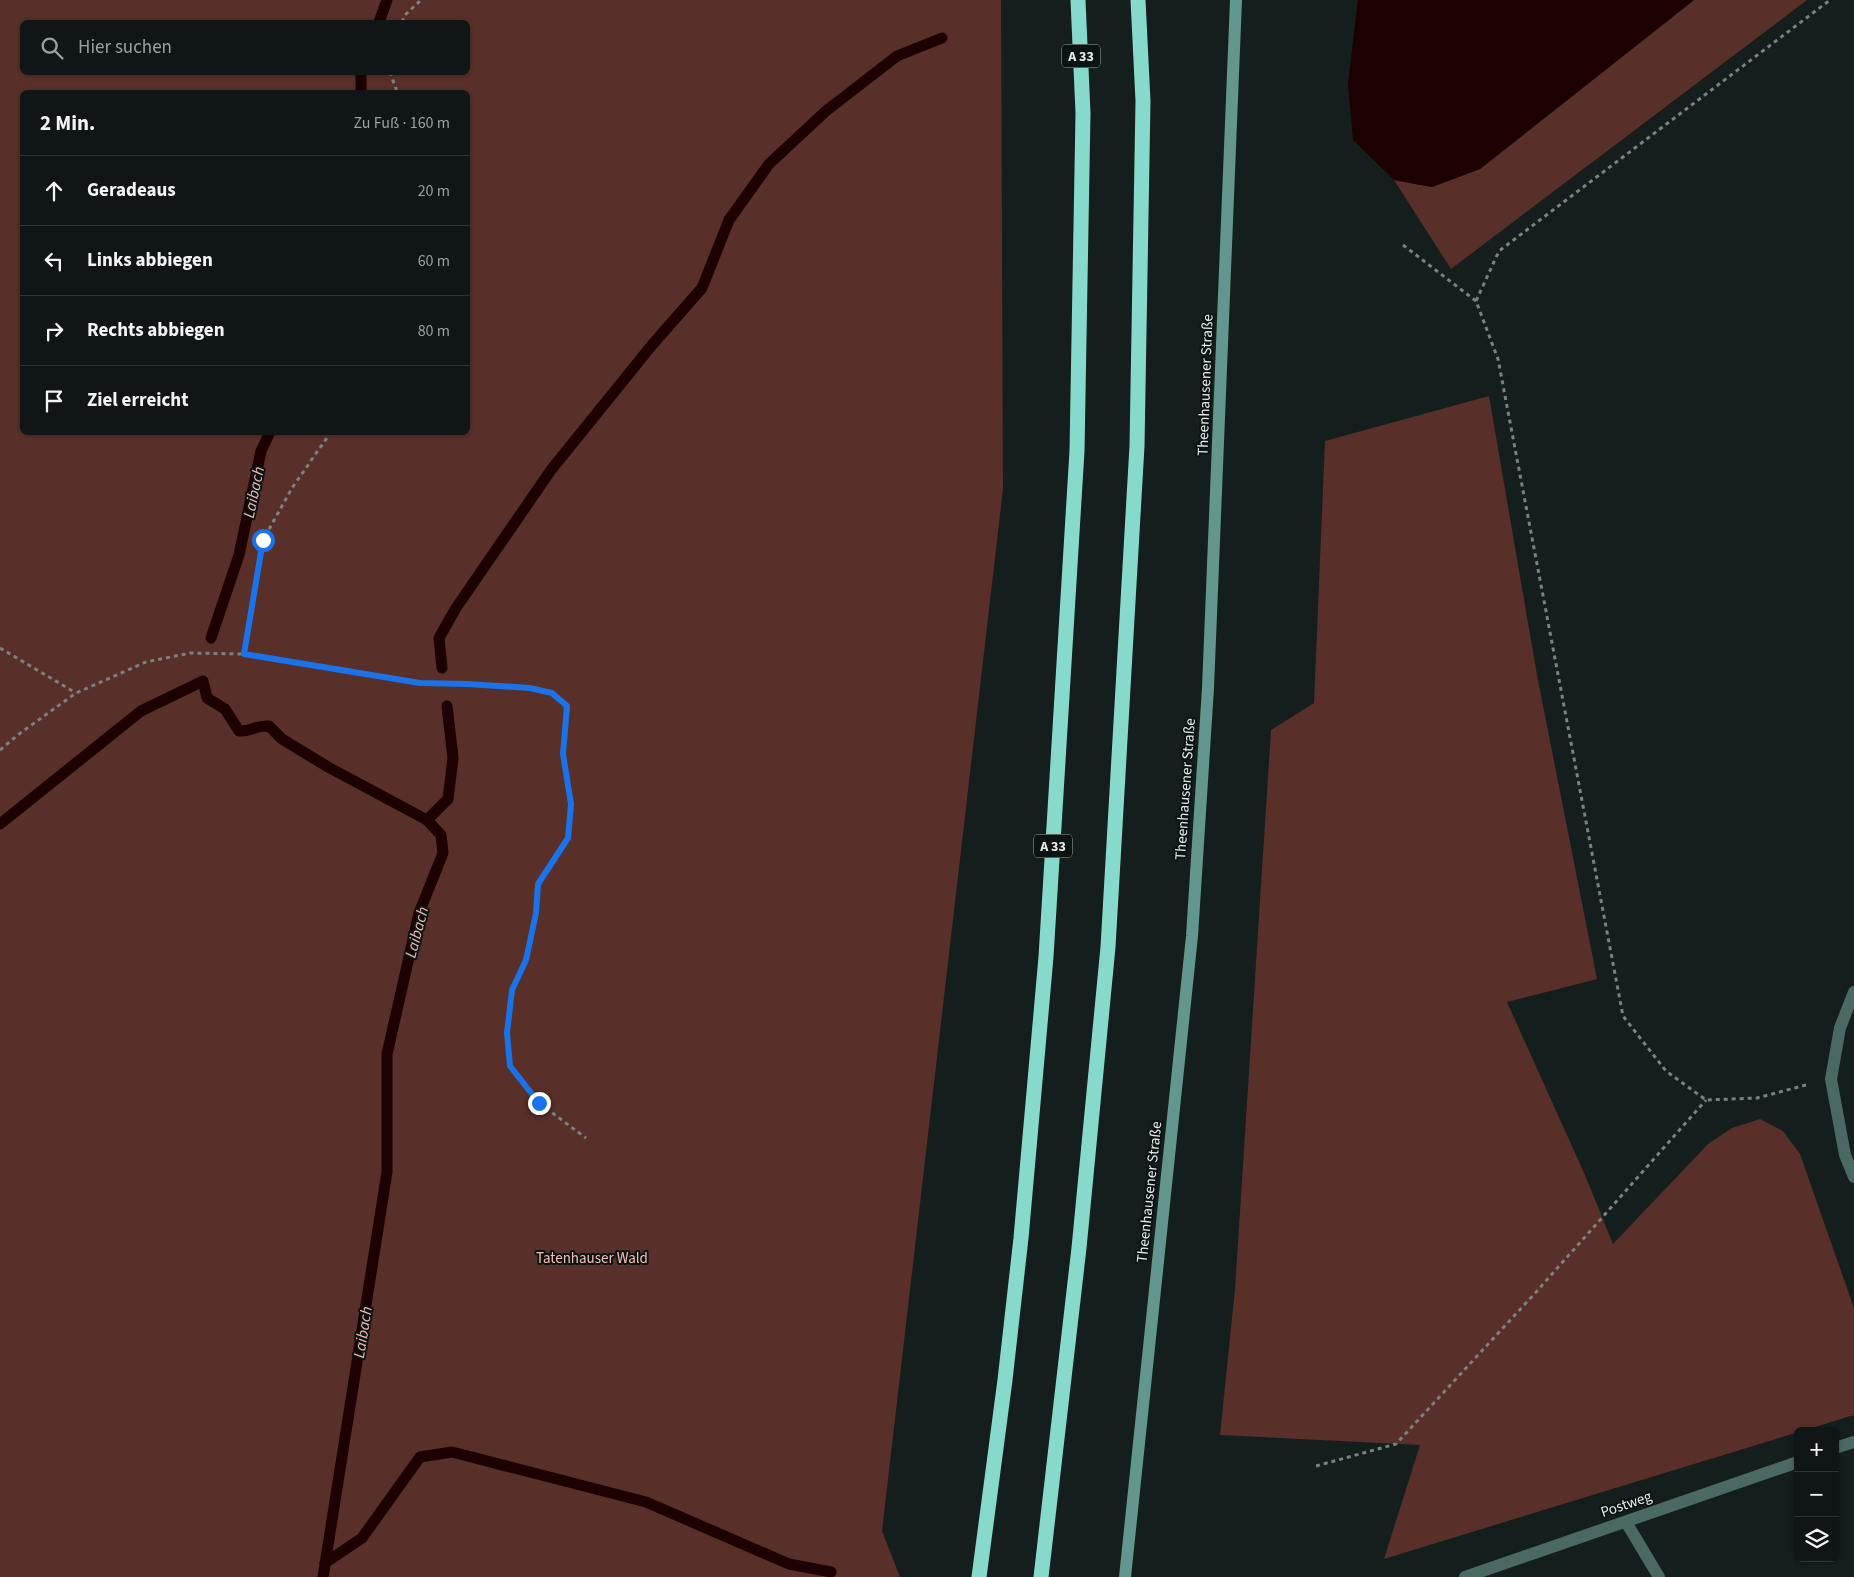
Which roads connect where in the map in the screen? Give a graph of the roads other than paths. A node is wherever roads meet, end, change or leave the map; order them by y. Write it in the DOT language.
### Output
graph roads {
  1 [pos="1078,0"];
  2 [pos="1138,0"];
  3 [pos="1236,0"];
  4 [pos="1854,992"];
  5 [pos="1854,1177"];
  6 [pos="1854,1442"];
  7 [pos="1839,1447"];
  8 [pos="1794,1463"];
  9 [pos="1626,1522"];
  10 [pos="979,1577"];
  11 [pos="1041,1577"];
  12 [pos="1125,1577"];
  13 [pos="1465,1577"];
  14 [pos="1659,1577"];
  1 -- 10 [label="highway, A 33"];
  2 -- 11 [label="highway"];
  3 -- 12 [label="main road, Theenhausener Straße"];
  4 -- 5 [label="street"];
  6 -- 7 [label="street"];
  8 -- 9 [label="street, Postweg"];
  9 -- 13 [label="street, Postweg"];
  9 -- 14 [label="street"];
}
